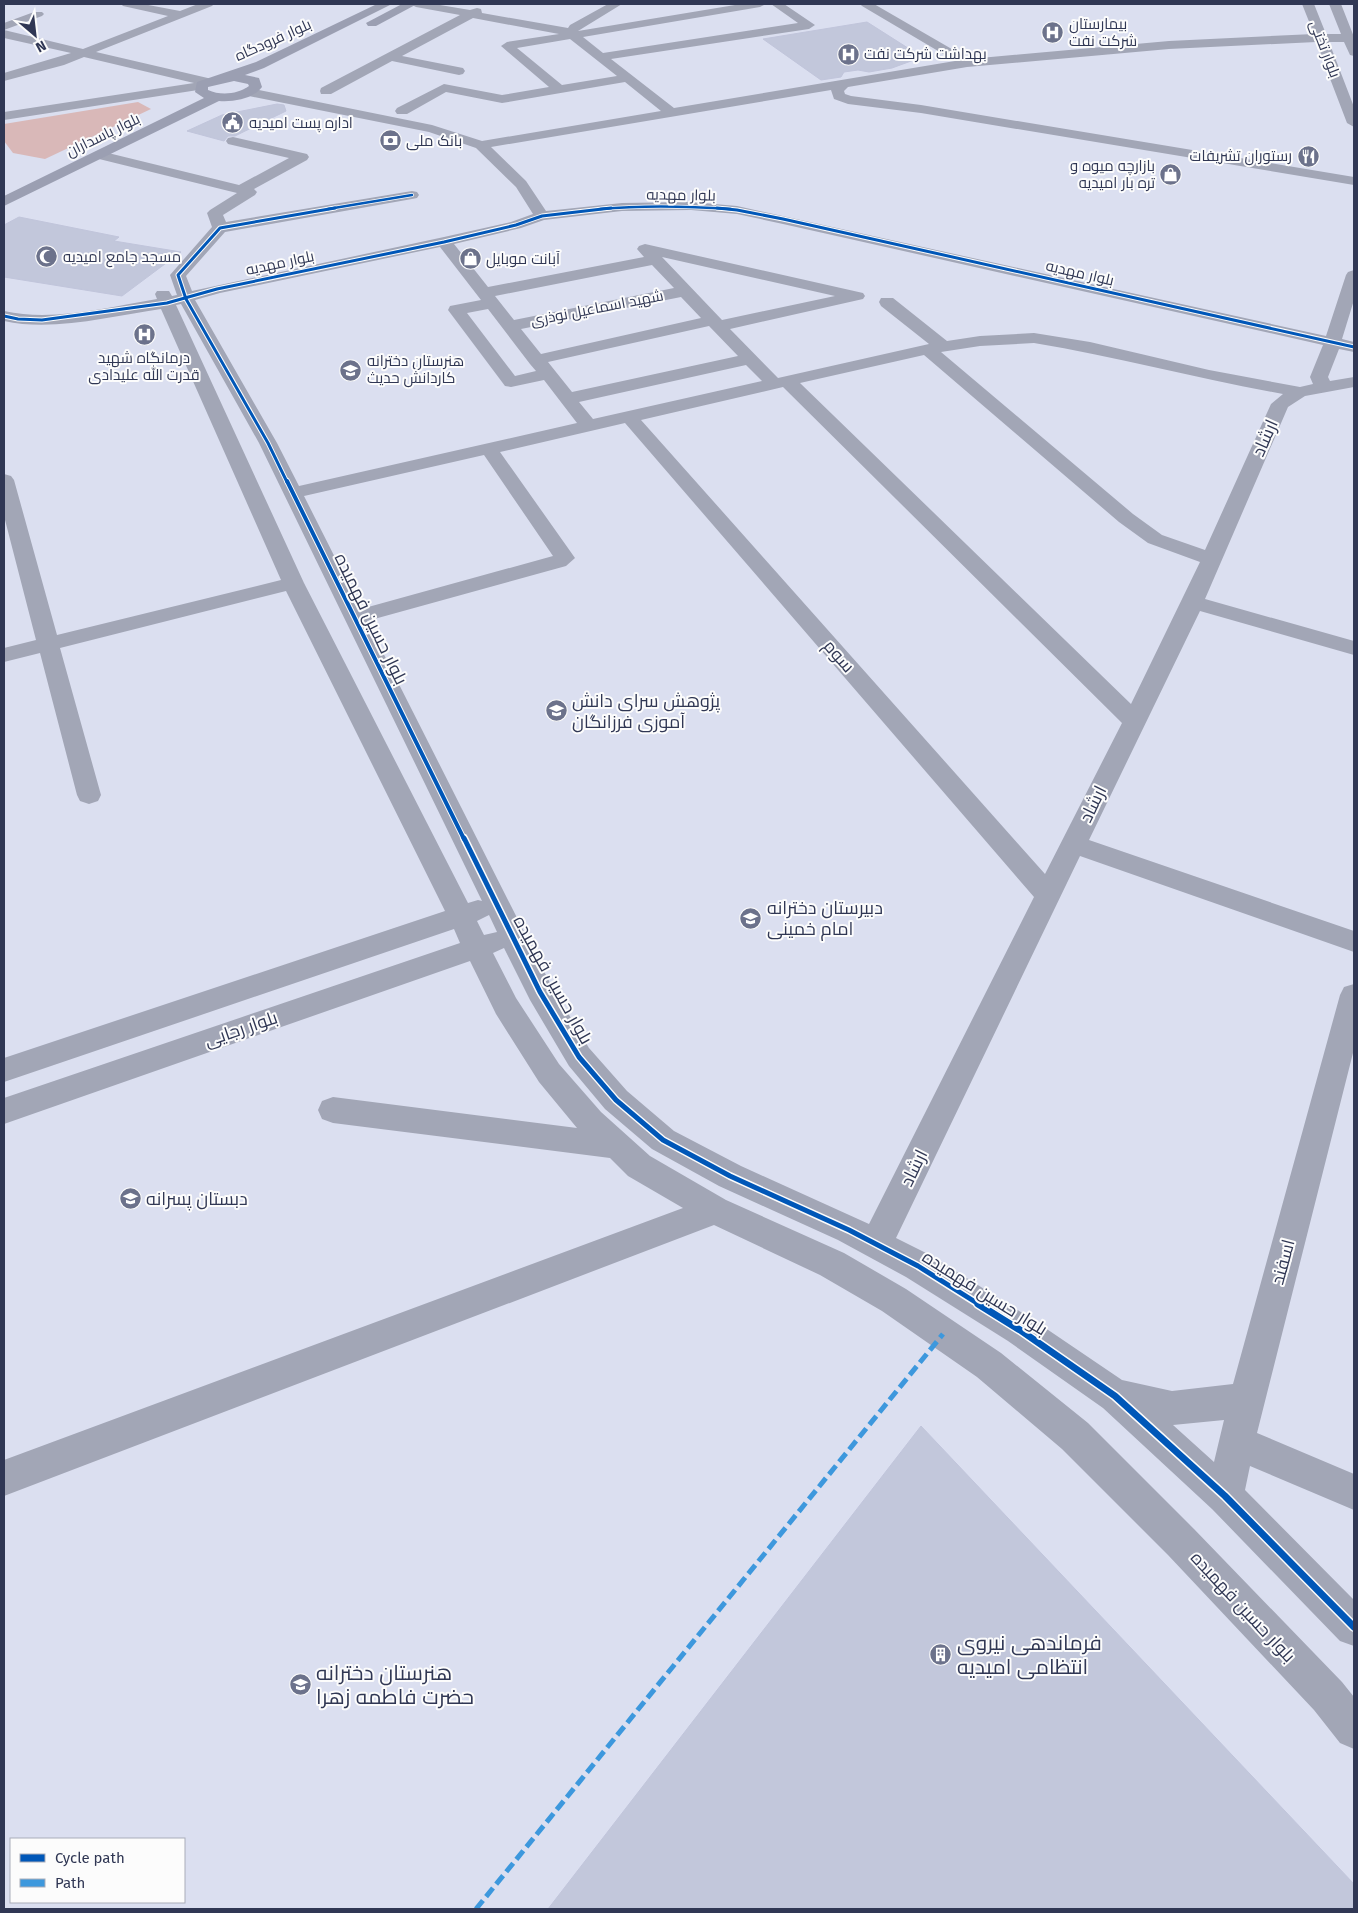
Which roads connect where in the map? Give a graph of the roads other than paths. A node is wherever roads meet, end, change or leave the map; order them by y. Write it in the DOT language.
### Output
graph roads {
  1 [pos="36,4"];
  2 [pos="127,4"];
  3 [pos="208,4"];
  4 [pos="386,4"];
  5 [pos="411,4"];
  6 [pos="416,4"];
  7 [pos="492,4"];
  8 [pos="616,4"];
  9 [pos="760,4"];
  10 [pos="777,4"];
  11 [pos="866,4"];
  12 [pos="1308,4"];
  13 [pos="1335,4"];
  14 [pos="472,14"];
  15 [pos="182,15"];
  16 [pos="4,27"];
  17 [pos="571,33"];
  18 [pos="4,34"];
  19 [pos="1320,38"];
  20 [pos="1349,38"];
  21 [pos="1354,52"];
  22 [pos="85,53"];
  23 [pos="390,57"];
  24 [pos="601,58"];
  25 [pos="967,63"];
  26 [pos="459,71"];
  27 [pos="4,77"];
  28 [pos="226,78"];
  29 [pos="627,78"];
  30 [pos="259,82"];
  31 [pos="204,87"];
  32 [pos="559,89"];
  33 [pos="326,90"];
  34 [pos="841,90"];
  35 [pos="217,97"];
  36 [pos="502,99"];
  37 [pos="402,111"];
  38 [pos="515,111"];
  39 [pos="672,113"];
  40 [pos="4,116"];
  41 [pos="1354,123"];
  42 [pos="233,142"];
  43 [pos="481,145"];
  44 [pos="100,155"];
  45 [pos="1354,181"];
  46 [pos="4,187"];
  47 [pos="241,190"];
  48 [pos="412,195"];
  49 [pos="4,202"];
  50 [pos="542,216"];
  51 [pos="516,225"];
  52 [pos="220,228"];
  53 [pos="444,242"];
  54 [pos="655,260"];
  55 [pos="1354,275"];
  56 [pos="685,290"];
  57 [pos="175,297"];
  58 [pos="488,298"];
  59 [pos="4,302"];
  60 [pos="887,302"];
  61 [pos="4,316"];
  62 [pos="1341,318"];
  63 [pos="716,323"];
  64 [pos="510,326"];
  65 [pos="1284,331"];
  66 [pos="1354,347"];
  67 [pos="935,349"];
  68 [pos="1330,349"];
  69 [pos="750,359"];
  70 [pos="536,360"];
  71 [pos="1354,361"];
  72 [pos="548,374"];
  73 [pos="1354,382"];
  74 [pos="781,383"];
  75 [pos="1324,388"];
  76 [pos="1300,392"];
  77 [pos="568,399"];
  78 [pos="629,417"];
  79 [pos="589,426"];
  80 [pos="489,449"];
  81 [pos="4,480"];
  82 [pos="293,493"];
  83 [pos="1210,559"];
  84 [pos="293,583"];
  85 [pos="1193,602"];
  86 [pos="354,618"];
  87 [pos="48,644"];
  88 [pos="1354,648"];
  89 [pos="4,655"];
  90 [pos="1134,721"];
  91 [pos="89,795"];
  92 [pos="1073,844"];
  93 [pos="1048,895"];
  94 [pos="496,904"];
  95 [pos="461,916"];
  96 [pos="512,936"];
  97 [pos="1354,942"];
  98 [pos="477,948"];
  99 [pos="1354,995"];
  100 [pos="4,1070"];
  101 [pos="333,1110"];
  102 [pos="4,1111"];
  103 [pos="617,1146"];
  104 [pos="715,1210"];
  105 [pos="876,1244"];
  106 [pos="1115,1396"];
  107 [pos="1246,1400"];
  108 [pos="1236,1442"];
  109 [pos="4,1478"];
  110 [pos="1354,1492"];
  111 [pos="1225,1496"];
  112 [pos="1354,1627"];
  113 [pos="1354,1729"];
  1 -- 16 [label="street"];
  2 -- 15 [label="street"];
  3 -- 15 [label="street"];
  4 -- 28 [label="main road, بلوار فرودگاه"];
  5 -- 30 [label="main road, بلوار فرودگاه"];
  6 -- 14 [label="street"];
  7 -- 14 [label="street"];
  8 -- 17 [label="street"];
  9 -- 17 [label="street"];
  10 -- 24 [label="street"];
  11 -- 25 [label="street"];
  12 -- 19 [label="street, بلوار تختی"];
  13 -- 20 [label="street, بلوار تختی"];
  14 -- 17 [label="street"];
  14 -- 23 [label="street"];
  15 -- 22 [label="street"];
  17 -- 24 [label="street"];
  17 -- 32 [label="street"];
  18 -- 22 [label="street"];
  19 -- 20 [label="street"];
  19 -- 25 [label="street"];
  19 -- 41 [label="street, بلوار تختی"];
  20 -- 21 [label="street, بلوار تختی"];
  22 -- 27 [label="street"];
  22 -- 31 [label="street"];
  23 -- 26 [label="street"];
  23 -- 33 [label="street"];
  24 -- 29 [label="street"];
  25 -- 34 [label="street"];
  28 -- 30 [label="main road"];
  28 -- 31 [label="main road, بلوار پاسداران"];
  29 -- 32 [label="street"];
  29 -- 39 [label="street"];
  30 -- 35 [label="main road, بلوار فرودگاه"];
  30 -- 43 [label="street"];
  31 -- 35 [label="main road"];
  31 -- 40 [label="street"];
  31 -- 46 [label="main road, بلوار پاسداران"];
  32 -- 36 [label="street"];
  34 -- 39 [label="street"];
  34 -- 45 [label="street"];
  35 -- 44 [label="main road, بلوار پاسداران"];
  36 -- 37 [label="street"];
  36 -- 38 [label="street"];
  39 -- 43 [label="street"];
  42 -- 47 [label="street"];
  43 -- 50 [label="street"];
  44 -- 47 [label="street"];
  44 -- 49 [label="main road, بلوار پاسداران"];
  47 -- 52 [label="street"];
  48 -- 52 [label="street"];
  50 -- 51 [label="street, بلوار مهدیه"];
  50 -- 65 [label="street, بلوار مهدیه"];
  51 -- 53 [label="street, بلوار مهدیه"];
  51 -- 68 [label="street, بلوار مهدیه"];
  52 -- 57 [label="street"];
  53 -- 57 [label="street, بلوار مهدیه"];
  53 -- 58 [label="street"];
  54 -- 56 [label="street"];
  54 -- 58 [label="street"];
  54 -- 63 [label="street"];
  55 -- 62 [label="street"];
  56 -- 63 [label="street"];
  56 -- 64 [label="street, شهید اسماعیل نوذری"];
  57 -- 59 [label="street, بلوار مهدیه"];
  57 -- 61 [label="street, بلوار مهدیه"];
  57 -- 82 [label="street, بلوار حسین فهمیده"];
  57 -- 84 [label="street, بلوار حسین فهمیده"];
  58 -- 64 [label="street"];
  58 -- 72 [label="street"];
  60 -- 67 [label="street"];
  62 -- 65 [label="street"];
  62 -- 68 [label="street"];
  63 -- 69 [label="street"];
  63 -- 70 [label="street"];
  64 -- 70 [label="street"];
  65 -- 68 [label="street, بلوار مهدیه"];
  66 -- 68 [label="street, بلوار مهدیه"];
  67 -- 74 [label="street"];
  67 -- 76 [label="street"];
  67 -- 83 [label="street"];
  68 -- 71 [label="street, بلوار مهدیه"];
  68 -- 75 [label="street"];
  69 -- 74 [label="street"];
  69 -- 77 [label="street"];
  70 -- 72 [label="street"];
  72 -- 77 [label="street"];
  73 -- 75 [label="street, ارشاد"];
  74 -- 78 [label="street"];
  74 -- 90 [label="street"];
  75 -- 76 [label="street, ارشاد"];
  76 -- 83 [label="street, ارشاد"];
  77 -- 79 [label="street"];
  78 -- 79 [label="street"];
  78 -- 93 [label="street, سوم"];
  79 -- 80 [label="street"];
  80 -- 82 [label="street"];
  80 -- 86 [label="street"];
  81 -- 87 [label="street"];
  82 -- 86 [label="street, بلوار حسین فهمیده"];
  83 -- 85 [label="street, ارشاد"];
  84 -- 87 [label="street"];
  84 -- 95 [label="street, بلوار حسین فهمیده"];
  85 -- 88 [label="street"];
  85 -- 90 [label="street, ارشاد"];
  86 -- 94 [label="street, بلوار حسین فهمیده"];
  87 -- 89 [label="street"];
  87 -- 91 [label="street"];
  90 -- 92 [label="street, ارشاد"];
  92 -- 93 [label="street, ارشاد"];
  92 -- 97 [label="street"];
  93 -- 105 [label="street, ارشاد"];
  94 -- 95 [label="street, بلوار رجایی"];
  94 -- 96 [label="street, بلوار حسین فهمیده"];
  95 -- 98 [label="street, بلوار حسین فهمیده"];
  95 -- 100 [label="street, بلوار رجایی"];
  96 -- 98 [label="street, بلوار رجایی"];
  96 -- 105 [label="street, بلوار حسین فهمیده"];
  98 -- 102 [label="street, بلوار رجایی"];
  98 -- 103 [label="street, بلوار حسین فهمیده"];
  99 -- 107 [label="street, اسفند"];
  101 -- 103 [label="street"];
  103 -- 104 [label="street, بلوار حسین فهمیده"];
  104 -- 109 [label="street"];
  104 -- 113 [label="street, بلوار حسین فهمیده"];
  105 -- 106 [label="street, بلوار حسین فهمیده"];
  106 -- 107 [label="street"];
  106 -- 111 [label="street, بلوار حسین فهمیده"];
  107 -- 108 [label="street, اسفند"];
  108 -- 110 [label="street"];
  108 -- 111 [label="street, اسفند"];
  111 -- 112 [label="street, بلوار حسین فهمیده"];
}
